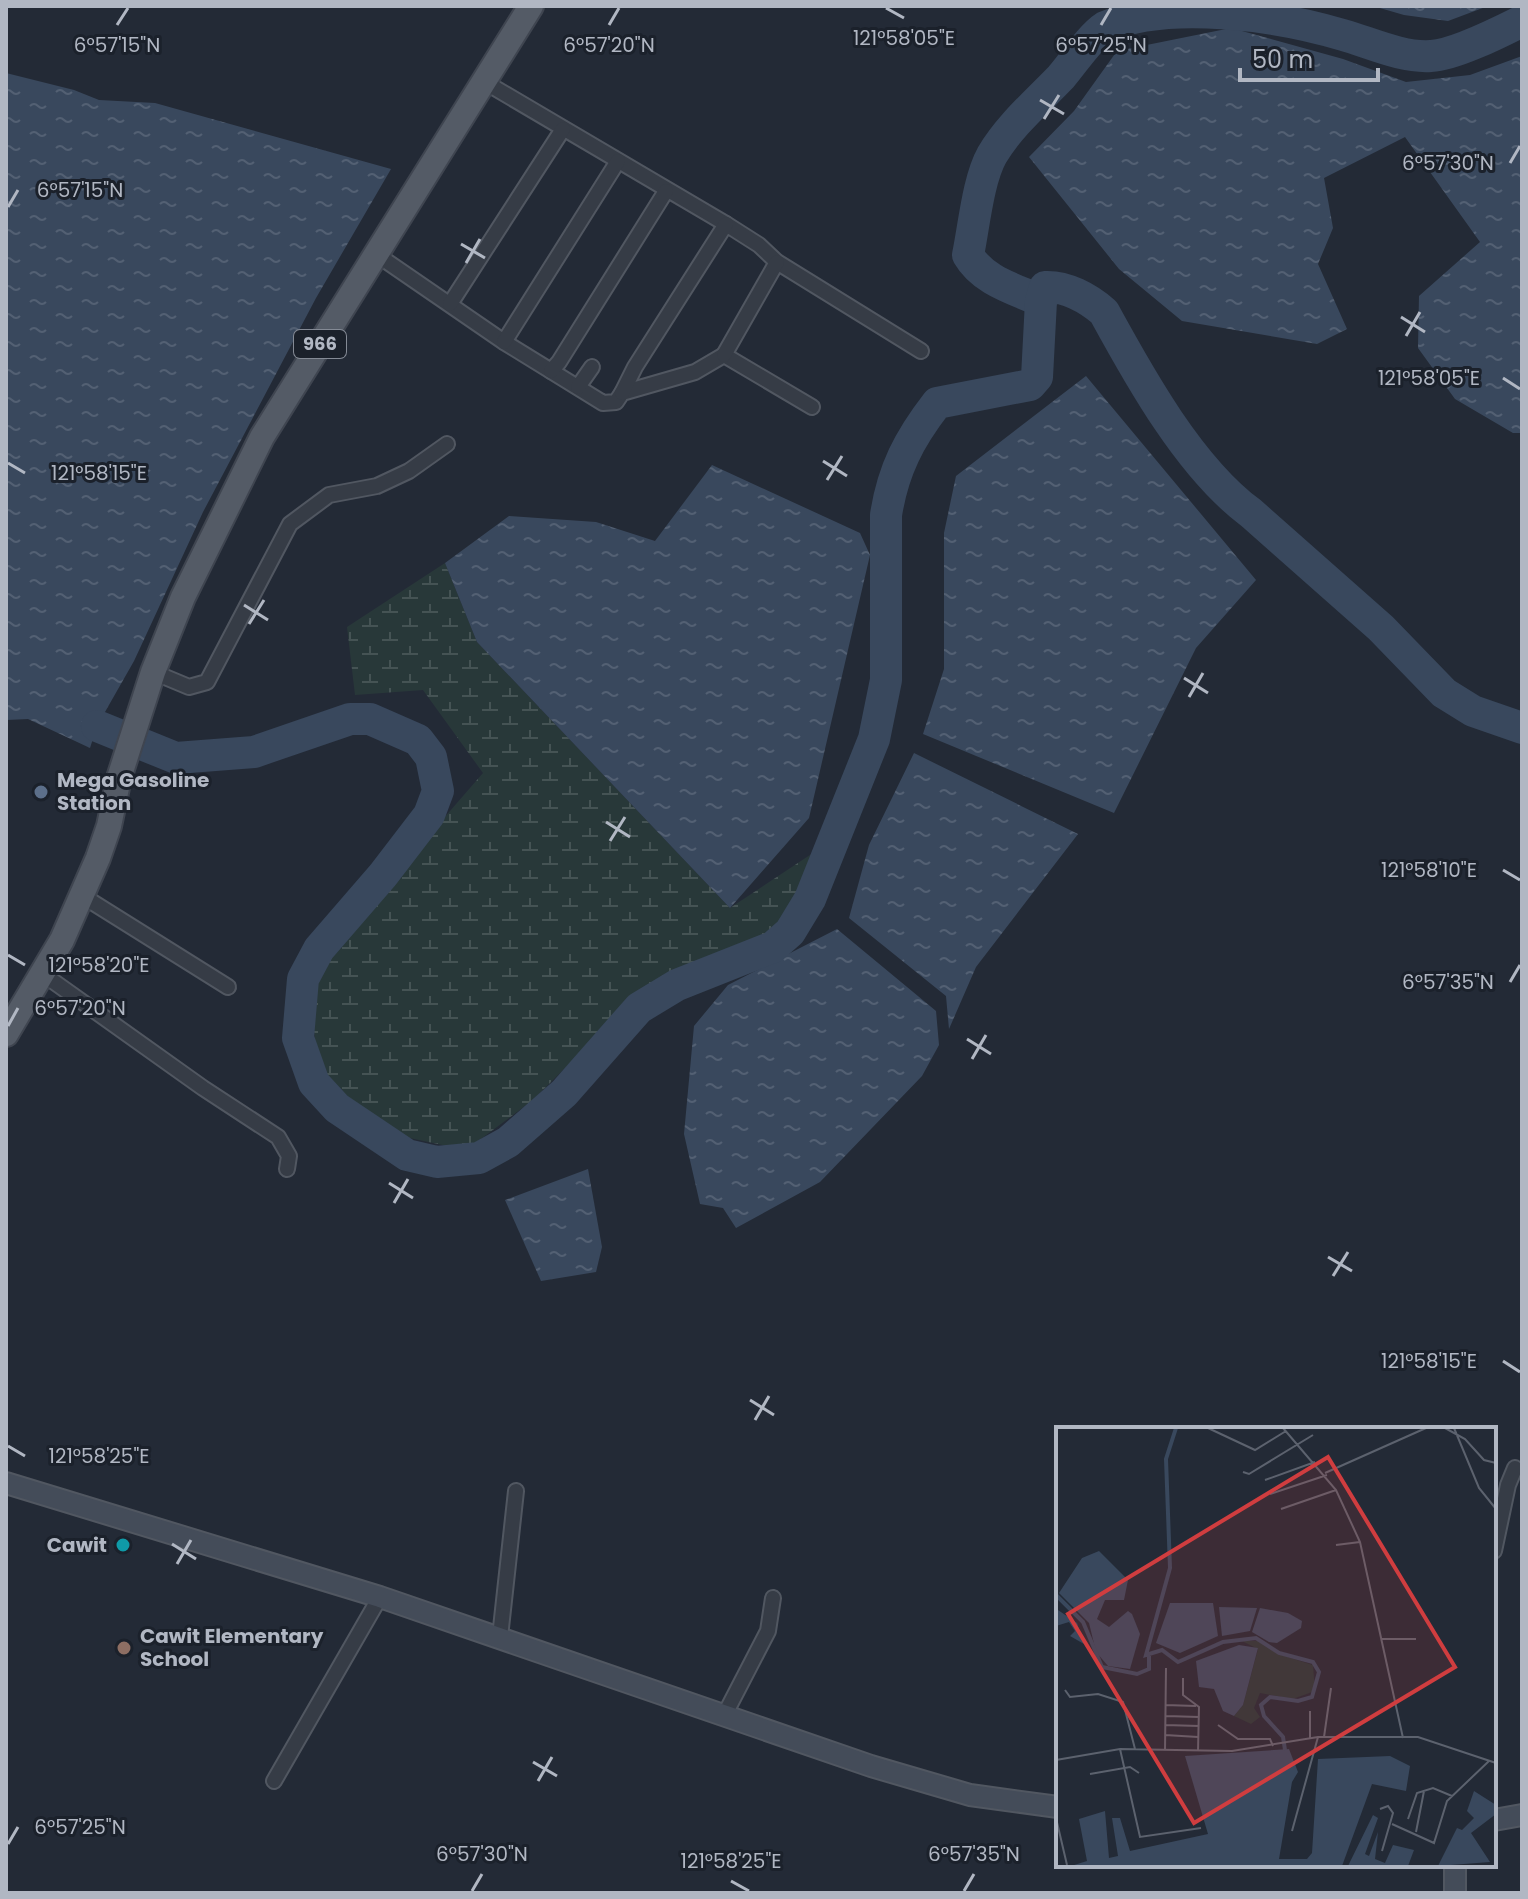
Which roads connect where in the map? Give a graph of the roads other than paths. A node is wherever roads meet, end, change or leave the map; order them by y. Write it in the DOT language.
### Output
graph roads {
  1 [pos="531,6"];
  2 [pos="483,81"];
  3 [pos="563,129"];
  4 [pos="618,161"];
  5 [pos="666,191"];
  6 [pos="726,224"];
  7 [pos="376,254"];
  8 [pos="777,262"];
  9 [pos="450,304"];
  10 [pos="504,342"];
  11 [pos="921,351"];
  12 [pos="724,355"];
  13 [pos="592,367"];
  14 [pos="551,371"];
  15 [pos="578,387"];
  16 [pos="622,393"];
  17 [pos="812,407"];
  18 [pos="447,444"];
  19 [pos="153,672"];
  20 [pos="81,895"];
  21 [pos="43,974"];
  22 [pos="228,987"];
  23 [pos="6,1034"];
  24 [pos="287,1169"];
  25 [pos="1515,1468"];
  26 [pos="6,1483"];
  27 [pos="516,1491"];
  28 [pos="1496,1542"];
  29 [pos="380,1597"];
  30 [pos="773,1598"];
  31 [pos="500,1637"];
  32 [pos="725,1714"];
  33 [pos="274,1781"];
  34 [pos="1056,1807"];
  35 [pos="1522,1815"];
  36 [pos="1496,1820"];
  37 [pos="1455,1867"];
  38 [pos="1455,1893"];
  1 -- 2 [label="main road, 966"];
  2 -- 3 [label="street"];
  2 -- 7 [label="main road, 966"];
  3 -- 4 [label="street"];
  3 -- 9 [label="street"];
  4 -- 5 [label="street"];
  4 -- 10 [label="street"];
  5 -- 6 [label="street"];
  5 -- 14 [label="street"];
  6 -- 8 [label="street"];
  6 -- 16 [label="street"];
  7 -- 9 [label="street"];
  7 -- 19 [label="main road, 966"];
  8 -- 11 [label="street"];
  8 -- 12 [label="street"];
  9 -- 10 [label="street"];
  10 -- 14 [label="street"];
  12 -- 16 [label="street"];
  12 -- 17 [label="street"];
  13 -- 15 [label="street"];
  14 -- 15 [label="street"];
  15 -- 16 [label="street"];
  18 -- 19 [label="street"];
  19 -- 20 [label="main road, 966"];
  20 -- 21 [label="main road, 966"];
  20 -- 22 [label="street"];
  21 -- 23 [label="main road, 966"];
  21 -- 24 [label="street"];
  25 -- 28 [label="street"];
  26 -- 29 [label="street"];
  27 -- 31 [label="street"];
  29 -- 31 [label="street"];
  29 -- 33 [label="street"];
  30 -- 32 [label="street"];
  31 -- 32 [label="street"];
  32 -- 34 [label="street"];
  35 -- 36 [label="street"];
  37 -- 38 [label="street"];
}
